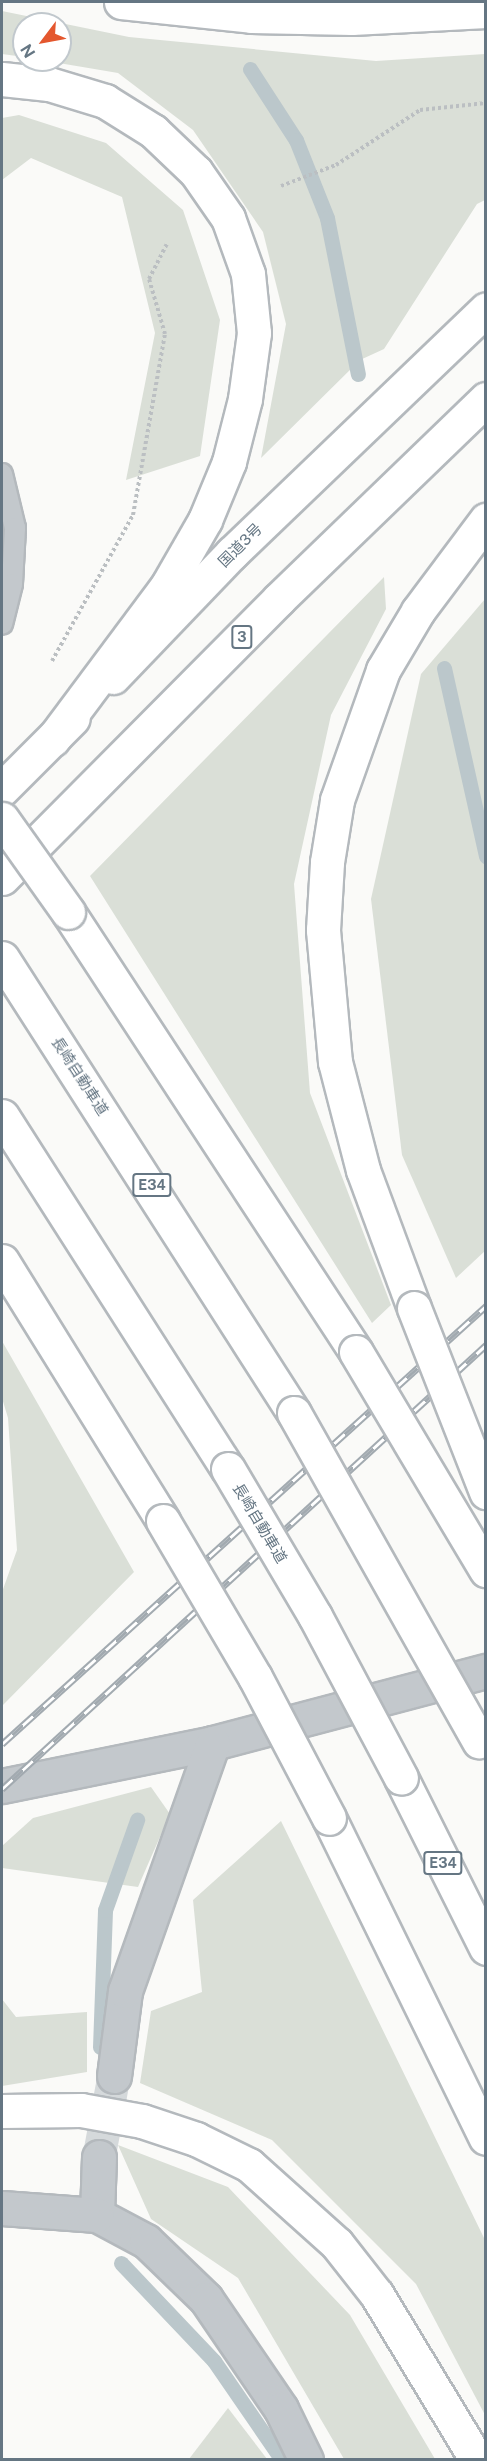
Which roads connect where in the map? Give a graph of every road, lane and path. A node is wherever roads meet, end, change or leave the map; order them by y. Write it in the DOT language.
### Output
graph roads {
  1 [pos="121,2"];
  2 [pos="486,10"];
  3 [pos="2,79"];
  4 [pos="486,103"];
  5 [pos="281,186"];
  6 [pos="167,244"];
  7 [pos="486,309"];
  8 [pos="486,399"];
  9 [pos="2,474"];
  10 [pos="486,520"];
  11 [pos="2,624"];
  12 [pos="51,662"];
  13 [pos="54,739"];
  14 [pos="2,789"];
  15 [pos="2,819"];
  16 [pos="2,878"];
  17 [pos="3,959"];
  18 [pos="2,1116"];
  19 [pos="2,1261"];
  20 [pos="486,1492"];
  21 [pos="486,1570"];
  22 [pos="486,1671"];
  23 [pos="213,1743"];
  24 [pos="482,1747"];
  25 [pos="2,1786"];
  26 [pos="486,1948"];
  27 [pos="114,2076"];
  28 [pos="2,2111"];
  29 [pos="486,2138"];
  30 [pos="99,2157"];
  31 [pos="2,2208"];
  32 [pos="98,2215"];
  33 [pos="306,2460"];
  34 [pos="477,2460"];
  1 -- 2 [label="highway"];
  3 -- 13 [label="highway"];
  4 -- 5 [label="path"];
  6 -- 12 [label="path"];
  7 -- 13 [label="highway, 国道3号"];
  8 -- 16 [label="highway, 3"];
  9 -- 11 [label="lane"];
  10 -- 20 [label="highway, bridge"];
  13 -- 14 [label="highway, 国道3号"];
  15 -- 21 [label="highway, bridge"];
  17 -- 24 [label="highway, 長崎自動車道 / E34, bridge"];
  18 -- 26 [label="highway, 長崎自動車道 / E34, bridge"];
  19 -- 29 [label="highway, bridge"];
  22 -- 23 [label="street"];
  23 -- 25 [label="street"];
  23 -- 27 [label="street"];
  28 -- 34 [label="highway"];
  30 -- 32 [label="street"];
  31 -- 32 [label="street"];
  32 -- 33 [label="street"];
}
